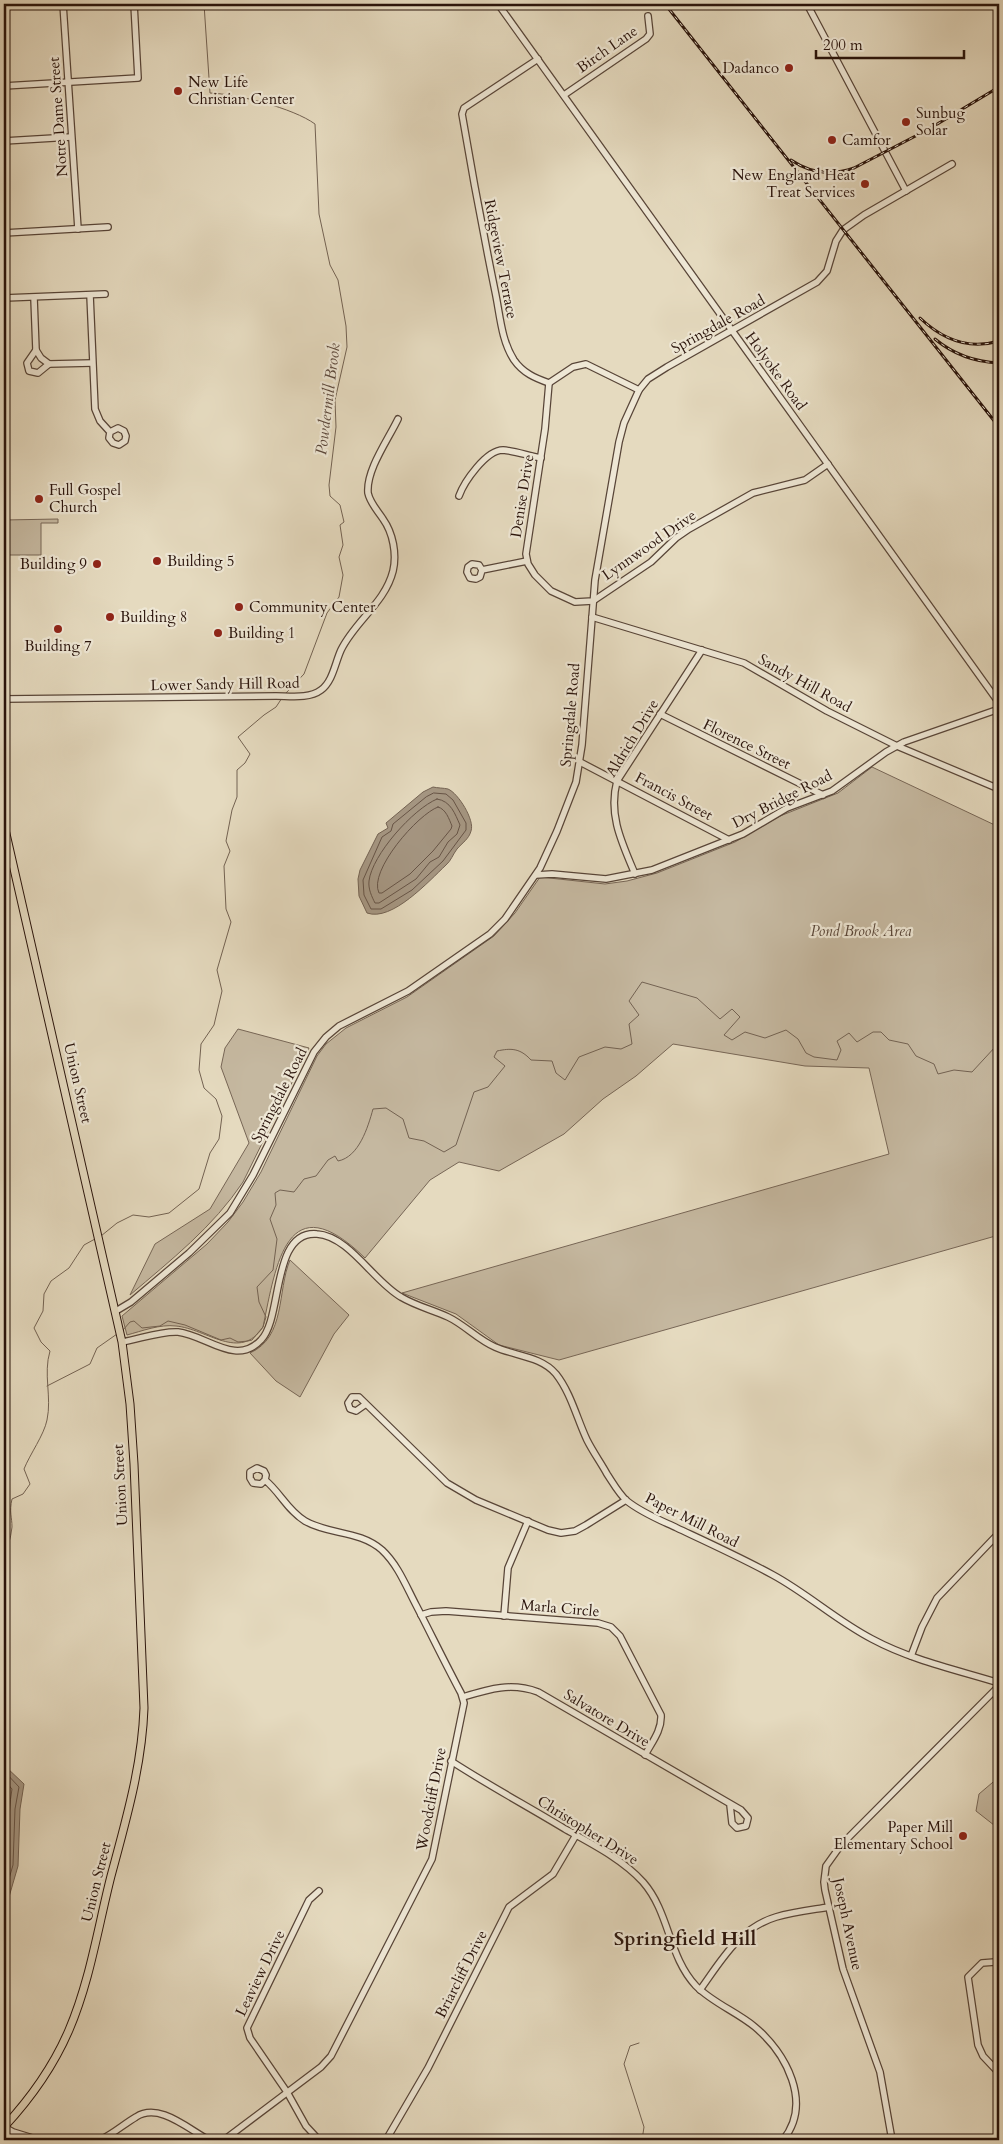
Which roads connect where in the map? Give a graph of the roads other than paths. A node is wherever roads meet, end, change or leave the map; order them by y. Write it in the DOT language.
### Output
graph roads {
  1 [pos="63,4"];
  2 [pos="134,4"];
  3 [pos="498,4"];
  4 [pos="807,4"];
  5 [pos="648,16"];
  6 [pos="538,59"];
  7 [pos="68,82"];
  8 [pos="4,86"];
  9 [pos="564,95"];
  10 [pos="72,137"];
  11 [pos="4,141"];
  12 [pos="952,164"];
  13 [pos="906,191"];
  14 [pos="108,227"];
  15 [pos="78,229"];
  16 [pos="4,233"];
  17 [pos="104,294"];
  18 [pos="90,295"];
  19 [pos="4,298"];
  20 [pos="34,298"];
  21 [pos="732,330"];
  22 [pos="36,350"];
  23 [pos="92,363"];
  24 [pos="49,364"];
  25 [pos="549,382"];
  26 [pos="639,390"];
  27 [pos="398,420"];
  28 [pos="110,432"];
  29 [pos="541,458"];
  30 [pos="828,464"];
  31 [pos="458,496"];
  32 [pos="527,561"];
  33 [pos="482,570"];
  34 [pos="593,601"];
  35 [pos="592,617"];
  36 [pos="702,650"];
  37 [pos="4,699"];
  38 [pos="999,703"];
  39 [pos="999,709"];
  40 [pos="660,714"];
  41 [pos="897,746"];
  42 [pos="580,762"];
  43 [pos="618,781"];
  44 [pos="999,789"];
  45 [pos="823,795"];
  46 [pos="4,825"];
  47 [pos="729,840"];
  48 [pos="7,854"];
  49 [pos="635,874"];
  50 [pos="536,875"];
  51 [pos="116,1311"];
  52 [pos="121,1335"];
  53 [pos="366,1404"];
  54 [pos="265,1480"];
  55 [pos="626,1500"];
  56 [pos="528,1521"];
  57 [pos="999,1533"];
  58 [pos="421,1615"];
  59 [pos="504,1616"];
  60 [pos="911,1656"];
  61 [pos="999,1685"];
  62 [pos="463,1697"];
  63 [pos="645,1755"];
  64 [pos="450,1761"];
  65 [pos="730,1805"];
  66 [pos="576,1835"];
  67 [pos="319,1891"];
  68 [pos="829,1907"];
  69 [pos="999,1964"];
  70 [pos="700,1990"];
  71 [pos="999,2073"];
  72 [pos="287,2092"];
  73 [pos="4,2127"];
  74 [pos="39,2140"];
  75 [pos="100,2140"];
  76 [pos="209,2140"];
  77 [pos="224,2140"];
  78 [pos="319,2140"];
  79 [pos="386,2140"];
  80 [pos="782,2140"];
  81 [pos="892,2140"];
  1 -- 7 [label="street, Notre Dame Street"];
  2 -- 7 [label="street"];
  3 -- 6 [label="street, Holyoke Road"];
  4 -- 13 [label="street"];
  5 -- 9 [label="street, Birch Lane"];
  6 -- 9 [label="street, Holyoke Road"];
  6 -- 25 [label="street, Ridgeview Terrace"];
  7 -- 8 [label="street"];
  7 -- 10 [label="street, Notre Dame Street"];
  9 -- 21 [label="street, Holyoke Road"];
  10 -- 11 [label="street"];
  10 -- 15 [label="street, Notre Dame Street"];
  12 -- 13 [label="street, Springdale Road"];
  13 -- 21 [label="street, Springdale Road"];
  14 -- 15 [label="street"];
  15 -- 16 [label="street"];
  17 -- 18 [label="street"];
  18 -- 20 [label="street"];
  18 -- 23 [label="street"];
  19 -- 20 [label="street"];
  20 -- 22 [label="street"];
  21 -- 26 [label="street, Springdale Road"];
  21 -- 30 [label="street, Holyoke Road"];
  22 -- 24 [label="street"];
  22 -- 24 [label="street"];
  23 -- 24 [label="street"];
  23 -- 28 [label="street"];
  25 -- 26 [label="street"];
  25 -- 29 [label="street, Denise Drive"];
  26 -- 34 [label="street, Springdale Road"];
  27 -- 37 [label="street, Lower Sandy Hill Road"];
  29 -- 31 [label="street"];
  29 -- 32 [label="street, Denise Drive"];
  30 -- 34 [label="street, Lynnwood Drive"];
  30 -- 38 [label="street, Holyoke Road"];
  32 -- 33 [label="street"];
  32 -- 34 [label="street"];
  34 -- 35 [label="street, Springdale Road"];
  35 -- 36 [label="street, Sandy Hill Road"];
  35 -- 42 [label="street, Springdale Road"];
  36 -- 40 [label="street, Aldrich Drive"];
  36 -- 41 [label="street, Sandy Hill Road"];
  39 -- 41 [label="street, Dry Bridge Road"];
  40 -- 43 [label="street, Aldrich Drive"];
  40 -- 45 [label="street, Florence Street"];
  41 -- 44 [label="street, Sandy Hill Road"];
  41 -- 45 [label="street, Dry Bridge Road"];
  42 -- 43 [label="street, Francis Street"];
  42 -- 50 [label="street, Springdale Road"];
  43 -- 47 [label="street, Francis Street"];
  43 -- 49 [label="street, Aldrich Drive"];
  45 -- 47 [label="street, Dry Bridge Road"];
  46 -- 48 [label="main road, Union Street"];
  47 -- 49 [label="street, Dry Bridge Road"];
  48 -- 51 [label="main road, Union Street"];
  49 -- 50 [label="street, Dry Bridge Road"];
  50 -- 51 [label="street, Springdale Road"];
  51 -- 52 [label="main road, Union Street"];
  52 -- 55 [label="street, Paper Mill Road"];
  52 -- 73 [label="main road, Union Street"];
  53 -- 56 [label="street"];
  54 -- 58 [label="street"];
  55 -- 56 [label="street"];
  55 -- 60 [label="street, Paper Mill Road"];
  56 -- 59 [label="street"];
  57 -- 60 [label="street"];
  58 -- 59 [label="street, Marla Circle"];
  58 -- 62 [label="street"];
  59 -- 63 [label="street, Marla Circle"];
  60 -- 61 [label="street, Paper Mill Road"];
  61 -- 68 [label="street, Joseph Avenue"];
  62 -- 63 [label="street, Salvatore Drive"];
  62 -- 64 [label="street, Woodcliff Drive"];
  63 -- 65 [label="street, Salvatore Drive"];
  64 -- 66 [label="street, Christopher Drive"];
  64 -- 72 [label="street, Woodcliff Drive"];
  66 -- 70 [label="street, Christopher Drive"];
  66 -- 79 [label="street, Briarcliff Drive"];
  67 -- 72 [label="street, Leaview Drive"];
  68 -- 70 [label="street"];
  68 -- 81 [label="street, Joseph Avenue"];
  69 -- 71 [label="street"];
  70 -- 80 [label="street, Christopher Drive"];
  72 -- 77 [label="street, Woodcliff Drive"];
  72 -- 78 [label="street"];
  73 -- 74 [label="street"];
  75 -- 76 [label="street"];
}
